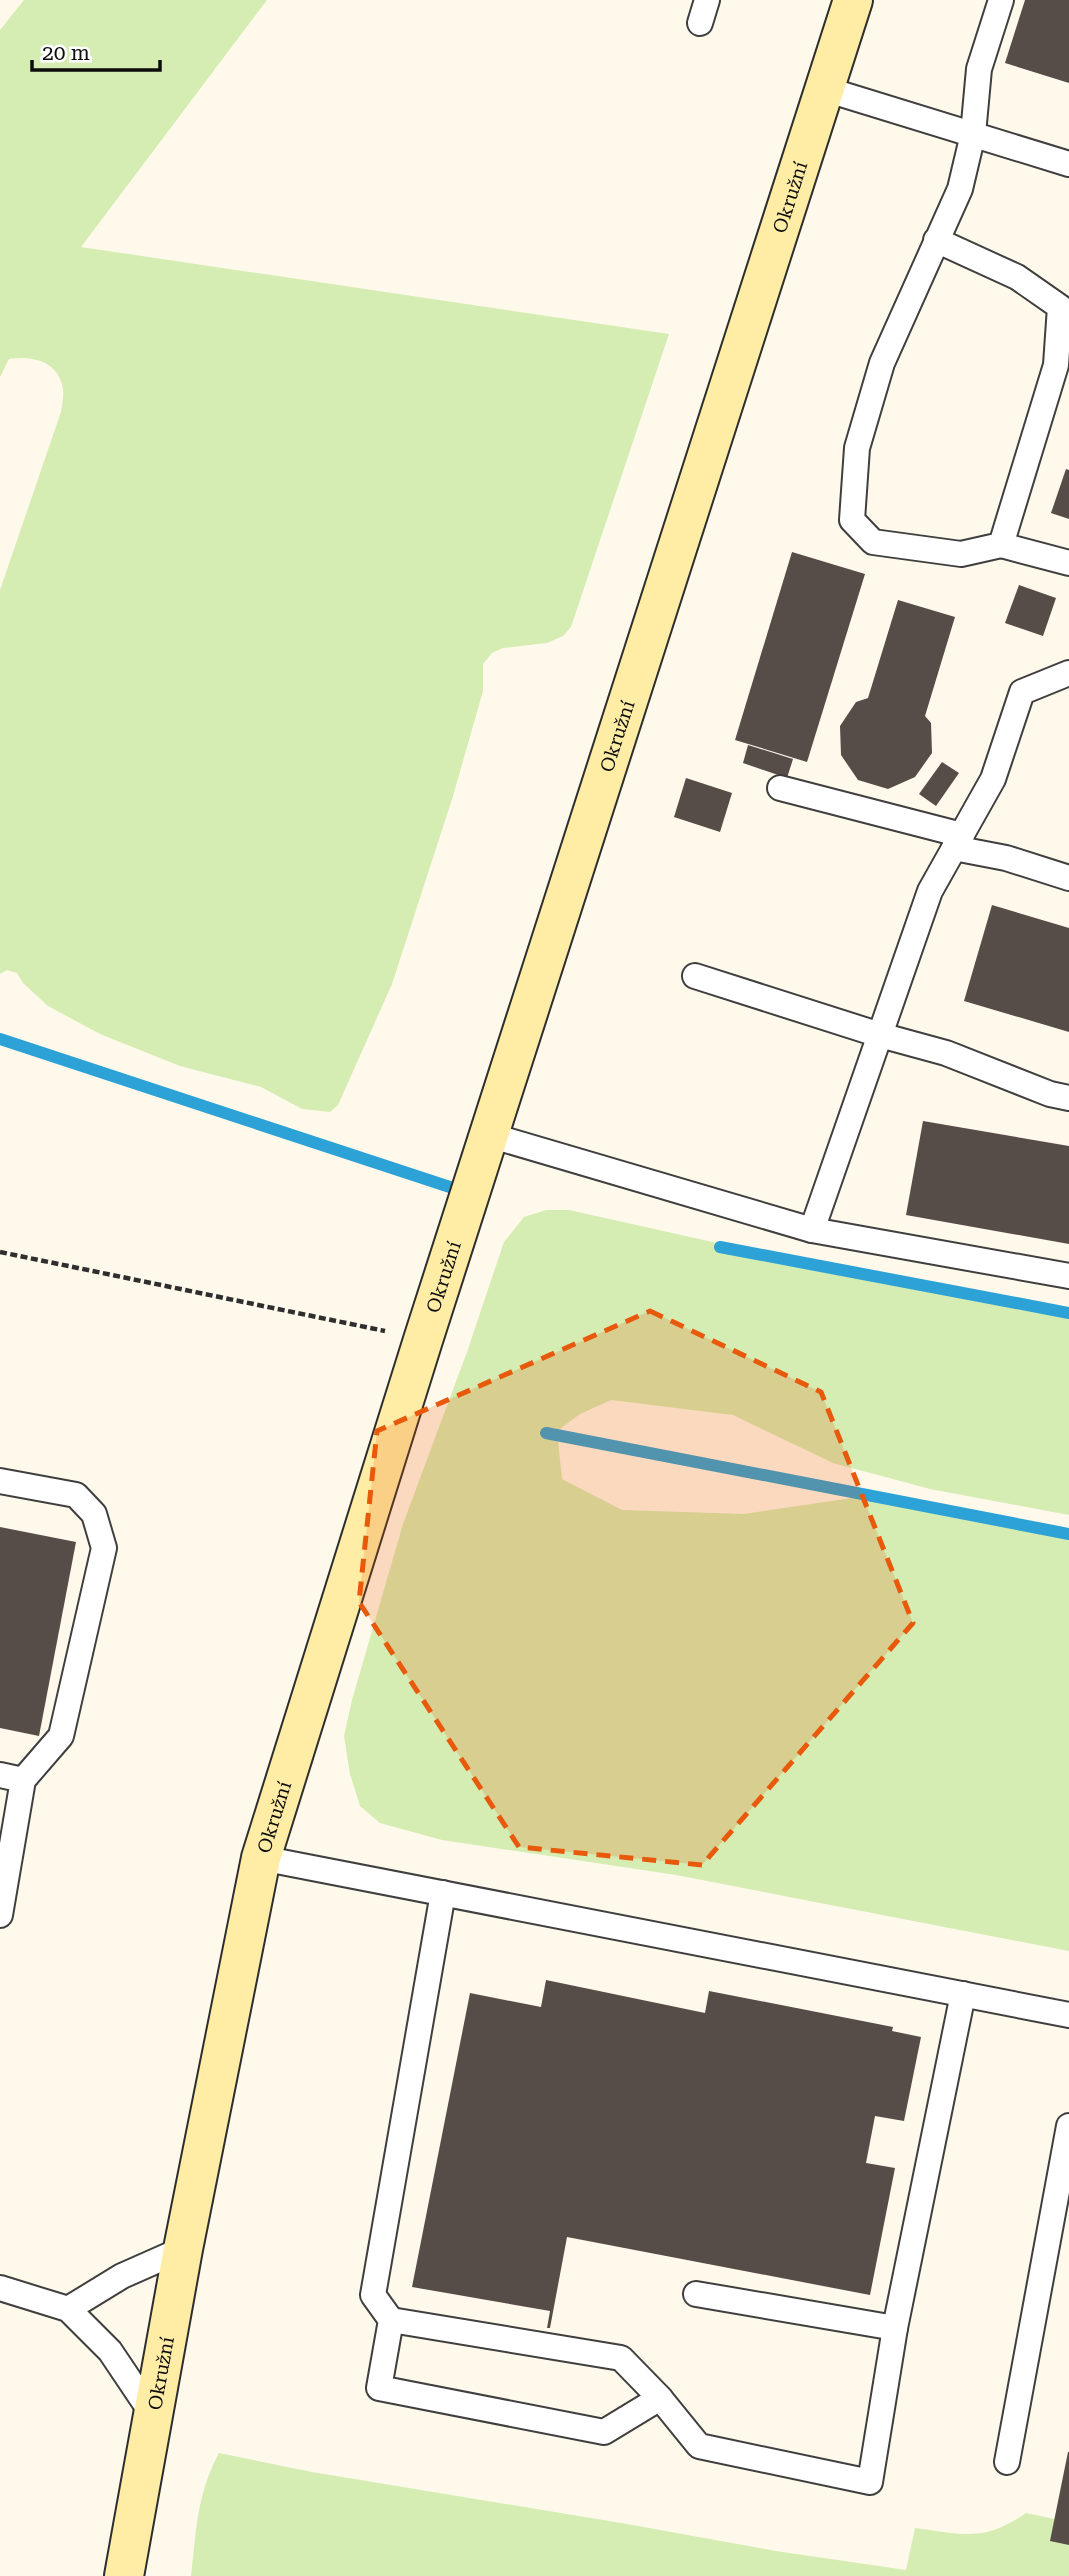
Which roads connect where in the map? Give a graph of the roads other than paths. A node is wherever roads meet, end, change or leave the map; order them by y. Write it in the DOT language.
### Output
graph roads {
  1 [pos="853,0"];
  2 [pos="1001,0"];
  3 [pos="825,89"];
  4 [pos="973,134"];
  5 [pos="1069,164"];
  6 [pos="936,240"];
  7 [pos="1001,545"];
  8 [pos="1069,562"];
  9 [pos="1069,673"];
  10 [pos="780,788"];
  11 [pos="958,842"];
  12 [pos="1069,877"];
  13 [pos="695,976"];
  14 [pos="880,1035"];
  15 [pos="1069,1098"];
  16 [pos="489,1135"];
  17 [pos="812,1230"];
  18 [pos="1069,1276"];
  19 [pos="0,1481"];
  20 [pos="11,1777"];
  21 [pos="261,1857"];
  22 [pos="443,1893"];
  23 [pos="1,1902"];
  24 [pos="963,1994"];
  25 [pos="1069,2015"];
  26 [pos="1069,2126"];
  27 [pos="183,2249"];
  28 [pos="0,2288"];
  29 [pos="696,2294"];
  30 [pos="68,2309"];
  31 [pos="391,2320"];
  32 [pos="895,2328"];
  33 [pos="660,2398"];
  34 [pos="153,2415"];
  35 [pos="1007,2462"];
  36 [pos="124,2576"];
  1 -- 3 [label="main road, Okružní"];
  2 -- 4 [label="lane"];
  3 -- 4 [label="lane"];
  3 -- 16 [label="main road, Okružní"];
  4 -- 5 [label="lane"];
  4 -- 6 [label="lane"];
  6 -- 7 [label="lane"];
  6 -- 7 [label="lane"];
  7 -- 8 [label="lane"];
  9 -- 11 [label="lane"];
  10 -- 11 [label="lane"];
  11 -- 12 [label="lane"];
  11 -- 14 [label="lane"];
  13 -- 14 [label="lane"];
  14 -- 15 [label="lane"];
  14 -- 17 [label="lane"];
  16 -- 17 [label="lane"];
  16 -- 21 [label="main road, Okružní"];
  17 -- 18 [label="lane"];
  19 -- 20 [label="lane"];
  20 -- 23 [label="lane"];
  21 -- 22 [label="lane"];
  21 -- 27 [label="main road, Okružní"];
  22 -- 24 [label="lane"];
  22 -- 31 [label="lane"];
  24 -- 25 [label="lane"];
  24 -- 32 [label="lane"];
  26 -- 35 [label="lane"];
  27 -- 30 [label="lane"];
  27 -- 34 [label="main road, Okružní"];
  28 -- 30 [label="lane"];
  29 -- 32 [label="lane"];
  30 -- 34 [label="lane"];
  31 -- 33 [label="lane"];
  31 -- 33 [label="lane"];
  32 -- 33 [label="lane"];
  34 -- 36 [label="main road, Okružní"];
}
